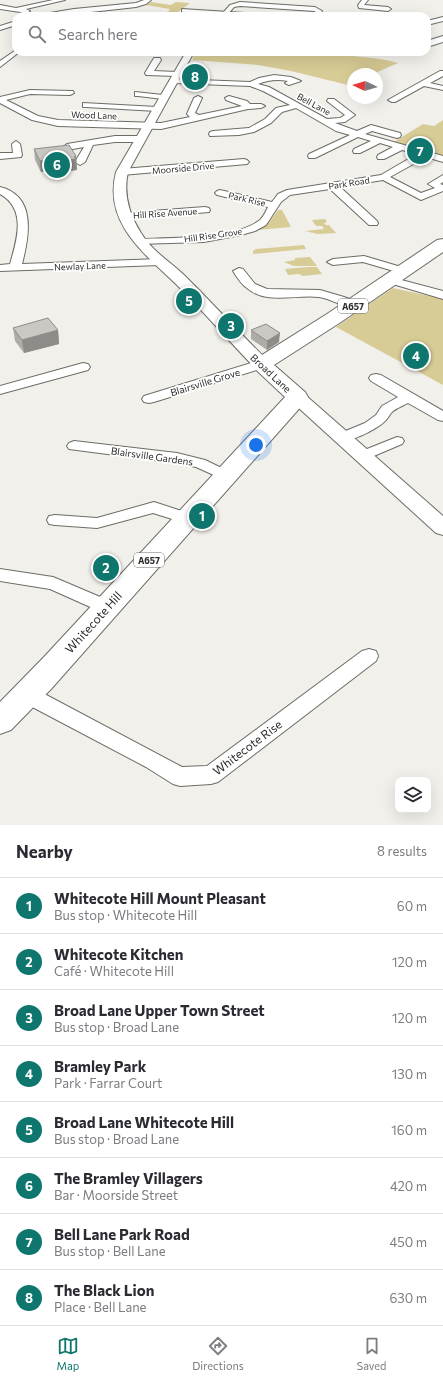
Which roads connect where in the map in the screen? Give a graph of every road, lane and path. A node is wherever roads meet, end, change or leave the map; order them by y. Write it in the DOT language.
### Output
graph roads {
  1 [pos="62,0"];
  2 [pos="148,0"];
  3 [pos="365,0"];
  4 [pos="49,1"];
  5 [pos="195,2"];
  6 [pos="0,7"];
  7 [pos="18,9"];
  8 [pos="29,12"];
  9 [pos="69,12"];
  10 [pos="187,12"];
  11 [pos="227,12"];
  12 [pos="318,12"];
  13 [pos="387,12"];
  14 [pos="443,19"];
  15 [pos="431,22"];
  16 [pos="12,24"];
  17 [pos="0,28"];
  18 [pos="443,39"];
  19 [pos="431,43"];
  20 [pos="431,49"];
  21 [pos="438,50"];
  22 [pos="12,55"];
  23 [pos="188,56"];
  24 [pos="157,60"];
  25 [pos="0,65"];
  26 [pos="443,73"];
  27 [pos="175,78"];
  28 [pos="289,83"];
  29 [pos="251,84"];
  30 [pos="424,84"];
  31 [pos="443,88"];
  32 [pos="70,93"];
  33 [pos="138,94"];
  34 [pos="198,98"];
  35 [pos="229,98"];
  36 [pos="0,99"];
  37 [pos="392,100"];
  38 [pos="331,101"];
  39 [pos="160,103"];
  40 [pos="86,105"];
  41 [pos="261,106"];
  42 [pos="296,106"];
  43 [pos="248,107"];
  44 [pos="17,109"];
  45 [pos="6,112"];
  46 [pos="197,118"];
  47 [pos="326,122"];
  48 [pos="147,127"];
  49 [pos="213,134"];
  50 [pos="357,135"];
  51 [pos="397,135"];
  52 [pos="140,139"];
  53 [pos="378,141"];
  54 [pos="90,143"];
  55 [pos="16,144"];
  56 [pos="67,147"];
  57 [pos="401,147"];
  58 [pos="357,151"];
  59 [pos="424,154"];
  60 [pos="0,156"];
  61 [pos="312,156"];
  62 [pos="381,157"];
  63 [pos="443,159"];
  64 [pos="80,162"];
  65 [pos="244,162"];
  66 [pos="122,172"];
  67 [pos="384,177"];
  68 [pos="443,178"];
  69 [pos="333,186"];
  70 [pos="0,190"];
  71 [pos="275,191"];
  72 [pos="220,193"];
  73 [pos="286,194"];
  74 [pos="273,205"];
  75 [pos="205,210"];
  76 [pos="125,216"];
  77 [pos="373,223"];
  78 [pos="141,242"];
  79 [pos="443,244"];
  80 [pos="160,262"];
  81 [pos="333,262"];
  82 [pos="0,268"];
  83 [pos="15,268"];
  84 [pos="239,271"];
  85 [pos="397,276"];
  86 [pos="443,295"];
  87 [pos="354,305"];
  88 [pos="261,364"];
  89 [pos="83,367"];
  90 [pos="376,378"];
  91 [pos="0,390"];
  92 [pos="297,397"];
  93 [pos="408,398"];
  94 [pos="149,399"];
  95 [pos="443,417"];
  96 [pos="341,438"];
  97 [pos="397,441"];
  98 [pos="74,446"];
  99 [pos="362,456"];
  100 [pos="227,476"];
  101 [pos="188,519"];
  102 [pos="55,520"];
  103 [pos="440,521"];
  104 [pos="0,575"];
  105 [pos="106,607"];
  106 [pos="368,656"];
  107 [pos="28,695"];
  108 [pos="0,721"];
  1 -- 4 [label="street"];
  2 -- 9 [label="street"];
  3 -- 13 [label="street"];
  4 -- 7 [label="street"];
  5 -- 10 [label="street"];
  6 -- 7 [label="street"];
  7 -- 8 [label="street"];
  11 -- 12 [label="street"];
  14 -- 15 [label="street"];
  16 -- 17 [label="street"];
  18 -- 19 [label="street"];
  20 -- 21 [label="street"];
  22 -- 25 [label="street"];
  23 -- 27 [label="street, Broad Lane"];
  24 -- 27 [label="street, Bell Lane"];
  26 -- 30 [label="street"];
  27 -- 29 [label="street, Bell Lane"];
  27 -- 39 [label="street, Broad Lane"];
  28 -- 29 [label="street"];
  29 -- 42 [label="street, Bell Lane"];
  30 -- 31 [label="street"];
  30 -- 37 [label="street"];
  32 -- 36 [label="street"];
  33 -- 39 [label="street"];
  34 -- 46 [label="street"];
  35 -- 43 [label="street"];
  36 -- 44 [label="street, Wood Lane"];
  38 -- 47 [label="street"];
  39 -- 40 [label="street"];
  39 -- 48 [label="street, Broad Lane"];
  41 -- 43 [label="street, Wood Lane"];
  42 -- 47 [label="street, Bell Lane"];
  42 -- 49 [label="street"];
  43 -- 46 [label="street, Wood Lane"];
  44 -- 45 [label="street"];
  44 -- 48 [label="street, Wood Lane"];
  46 -- 48 [label="street, Wood Lane"];
  47 -- 50 [label="street, Bell Lane"];
  48 -- 52 [label="street, Broad Lane"];
  50 -- 51 [label="street"];
  50 -- 53 [label="street, Bell Lane"];
  50 -- 61 [label="street"];
  52 -- 54 [label="street"];
  52 -- 66 [label="street, Broad Lane"];
  53 -- 57 [label="street, Bell Lane"];
  53 -- 58 [label="street"];
  54 -- 56 [label="street"];
  54 -- 64 [label="street"];
  55 -- 60 [label="street"];
  57 -- 59 [label="street, Bell Lane"];
  57 -- 62 [label="street"];
  59 -- 63 [label="street, Bell Lane"];
  59 -- 67 [label="street, Park Road"];
  65 -- 66 [label="street, Moorside Drive"];
  66 -- 76 [label="street, Broad Lane"];
  67 -- 68 [label="street"];
  67 -- 69 [label="street, Park Road"];
  69 -- 73 [label="street, Park Road"];
  69 -- 77 [label="street"];
  70 -- 83 [label="street"];
  71 -- 73 [label="street"];
  72 -- 74 [label="street, Park Rise"];
  73 -- 74 [label="street"];
  74 -- 78 [label="street, Hill Rise Grove"];
  75 -- 76 [label="street, Hill Rise Avenue"];
  76 -- 78 [label="street, Broad Lane"];
  78 -- 80 [label="street, Broad Lane"];
  79 -- 85 [label="main road, A657"];
  80 -- 83 [label="street, Newlay Lane"];
  80 -- 88 [label="street, Broad Lane"];
  81 -- 85 [label="street"];
  82 -- 83 [label="street, Newlay Lane"];
  84 -- 87 [label="street"];
  85 -- 86 [label="street"];
  85 -- 87 [label="main road, A657"];
  87 -- 88 [label="main road, A657"];
  88 -- 92 [label="main road, Broad Lane"];
  88 -- 94 [label="street, Blairsville Grove"];
  89 -- 91 [label="street"];
  90 -- 93 [label="street"];
  92 -- 96 [label="street, Broad Lane"];
  92 -- 100 [label="main road, Whitecote Hill / A657"];
  93 -- 95 [label="street"];
  93 -- 96 [label="street"];
  96 -- 99 [label="street, Broad Lane"];
  97 -- 99 [label="street"];
  98 -- 100 [label="street, Blairsville Gardens"];
  99 -- 103 [label="street, Broad Lane"];
  100 -- 101 [label="main road, Whitecote Hill / A657"];
  101 -- 102 [label="street"];
  101 -- 105 [label="main road, Whitecote Hill / A657"];
  104 -- 105 [label="street"];
  105 -- 107 [label="main road, Whitecote Hill / A657"];
  106 -- 107 [label="street, Whitecote Rise"];
  107 -- 108 [label="main road, Whitecote Hill / A657"];
}
